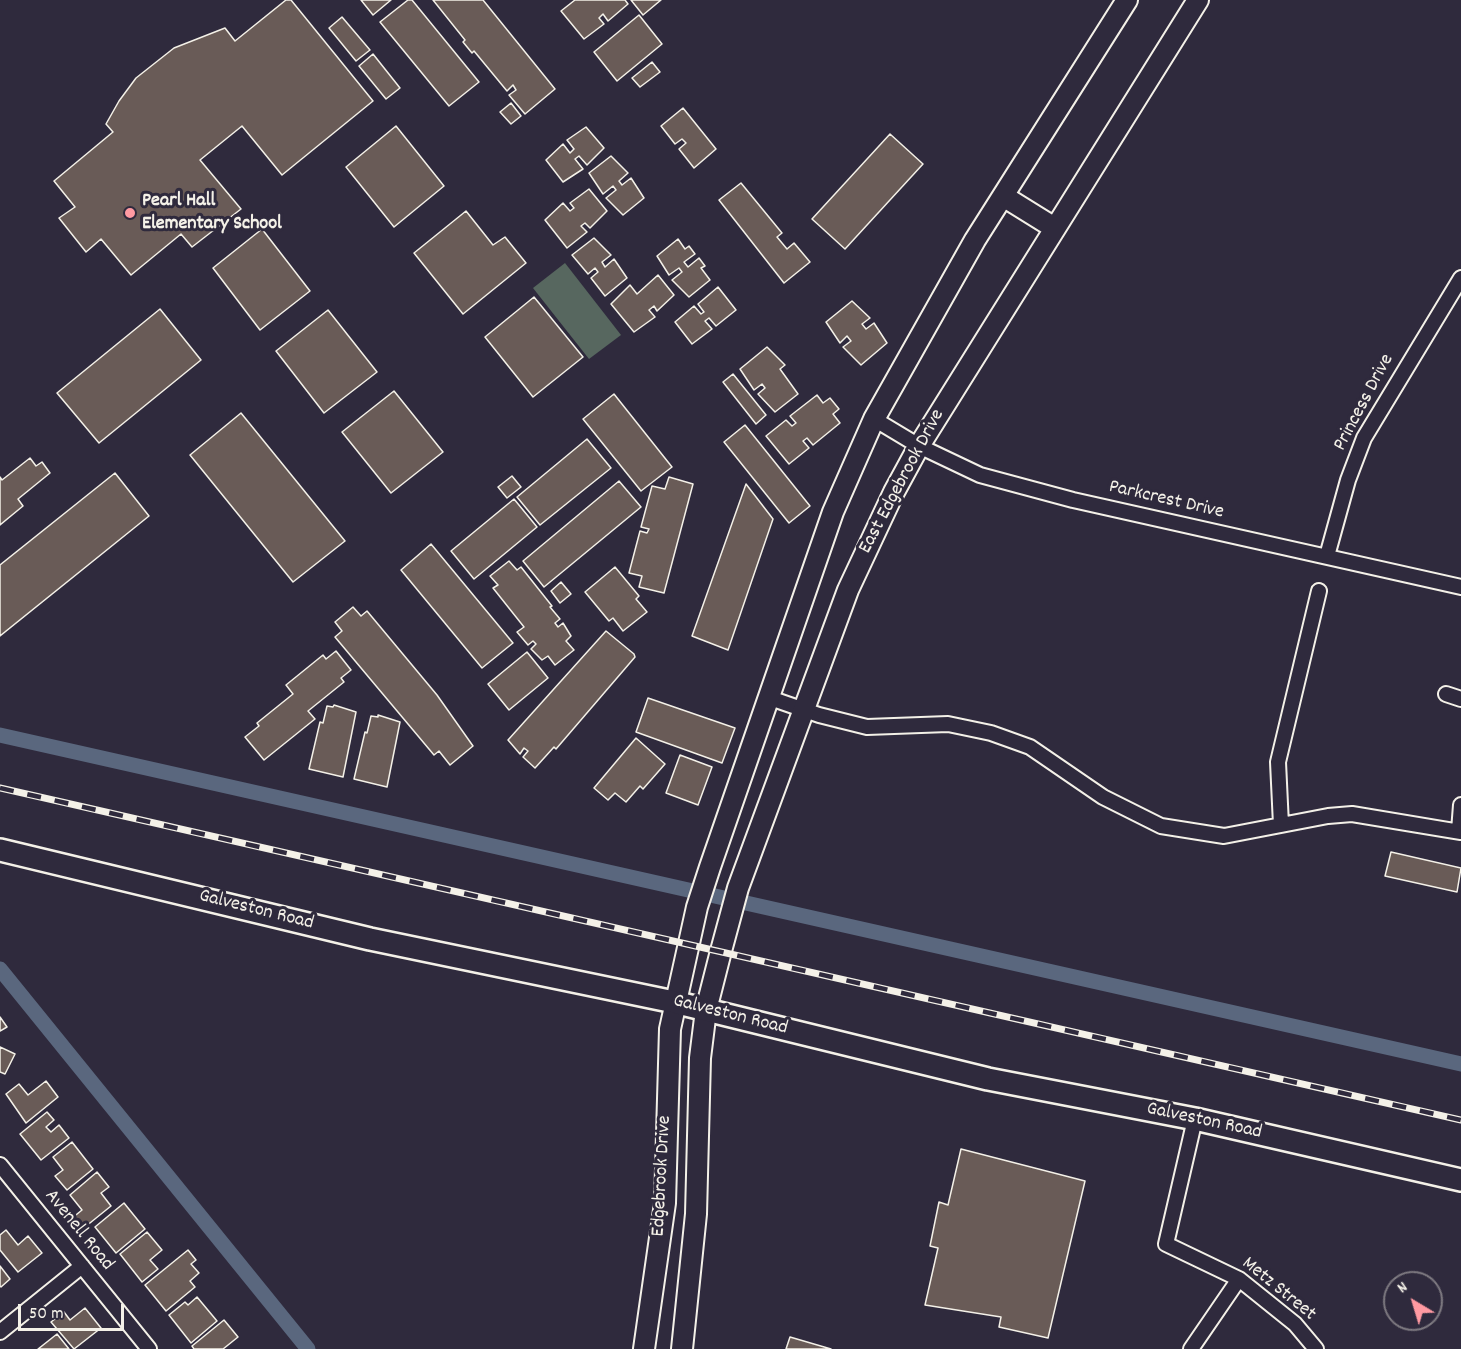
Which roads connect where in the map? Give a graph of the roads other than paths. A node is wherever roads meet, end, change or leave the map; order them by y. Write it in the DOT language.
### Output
graph roads {
  1 [pos="1127,0"];
  2 [pos="1198,0"];
  3 [pos="1003,196"];
  4 [pos="1053,227"];
  5 [pos="1461,278"];
  6 [pos="874,419"];
  7 [pos="919,446"];
  8 [pos="1327,556"];
  9 [pos="1461,587"];
  10 [pos="1319,591"];
  11 [pos="1446,694"];
  12 [pos="770,698"];
  13 [pos="1461,699"];
  14 [pos="804,710"];
  15 [pos="1461,805"];
  16 [pos="1281,825"];
  17 [pos="1460,831"];
  18 [pos="0,850"];
  19 [pos="674,1002"];
  20 [pos="706,1010"];
  21 [pos="1195,1119"];
  22 [pos="0,1165"];
  23 [pos="1461,1180"];
  24 [pos="658,1252"];
  25 [pos="691,1258"];
  26 [pos="82,1266"];
  27 [pos="1239,1279"];
  28 [pos="0,1332"];
  29 [pos="149,1349"];
  30 [pos="644,1349"];
  31 [pos="682,1349"];
  32 [pos="1191,1349"];
  33 [pos="1316,1349"];
  1 -- 3 [label="main road"];
  2 -- 4 [label="main road, East Edgebrook Drive"];
  3 -- 4 [label="main road"];
  3 -- 6 [label="main road"];
  4 -- 7 [label="main road, East Edgebrook Drive"];
  5 -- 8 [label="street, Princess Drive"];
  6 -- 7 [label="street, Parkcrest Drive"];
  6 -- 12 [label="main road"];
  7 -- 8 [label="street, Parkcrest Drive"];
  7 -- 14 [label="main road, East Edgebrook Drive"];
  8 -- 9 [label="street, Parkcrest Drive"];
  10 -- 16 [label="street"];
  11 -- 13 [label="street"];
  12 -- 14 [label="street"];
  12 -- 19 [label="main road"];
  14 -- 16 [label="street"];
  14 -- 20 [label="main road, East Edgebrook Drive"];
  15 -- 17 [label="street"];
  16 -- 17 [label="street"];
  18 -- 19 [label="main road, Galveston Road"];
  19 -- 20 [label="main road, Galveston Road"];
  19 -- 24 [label="main road, Edgebrook Drive"];
  20 -- 21 [label="main road, Galveston Road"];
  20 -- 25 [label="main road, Edgebrook Drive"];
  21 -- 23 [label="main road, Galveston Road"];
  21 -- 27 [label="street, Metz Street"];
  22 -- 26 [label="street, Avenell Road"];
  24 -- 25 [label="main road"];
  24 -- 30 [label="main road, Edgebrook Drive"];
  25 -- 31 [label="main road, Edgebrook Drive"];
  26 -- 28 [label="street"];
  26 -- 29 [label="street, Avenell Road"];
  27 -- 32 [label="street"];
  27 -- 33 [label="street, Metz Street"];
}
